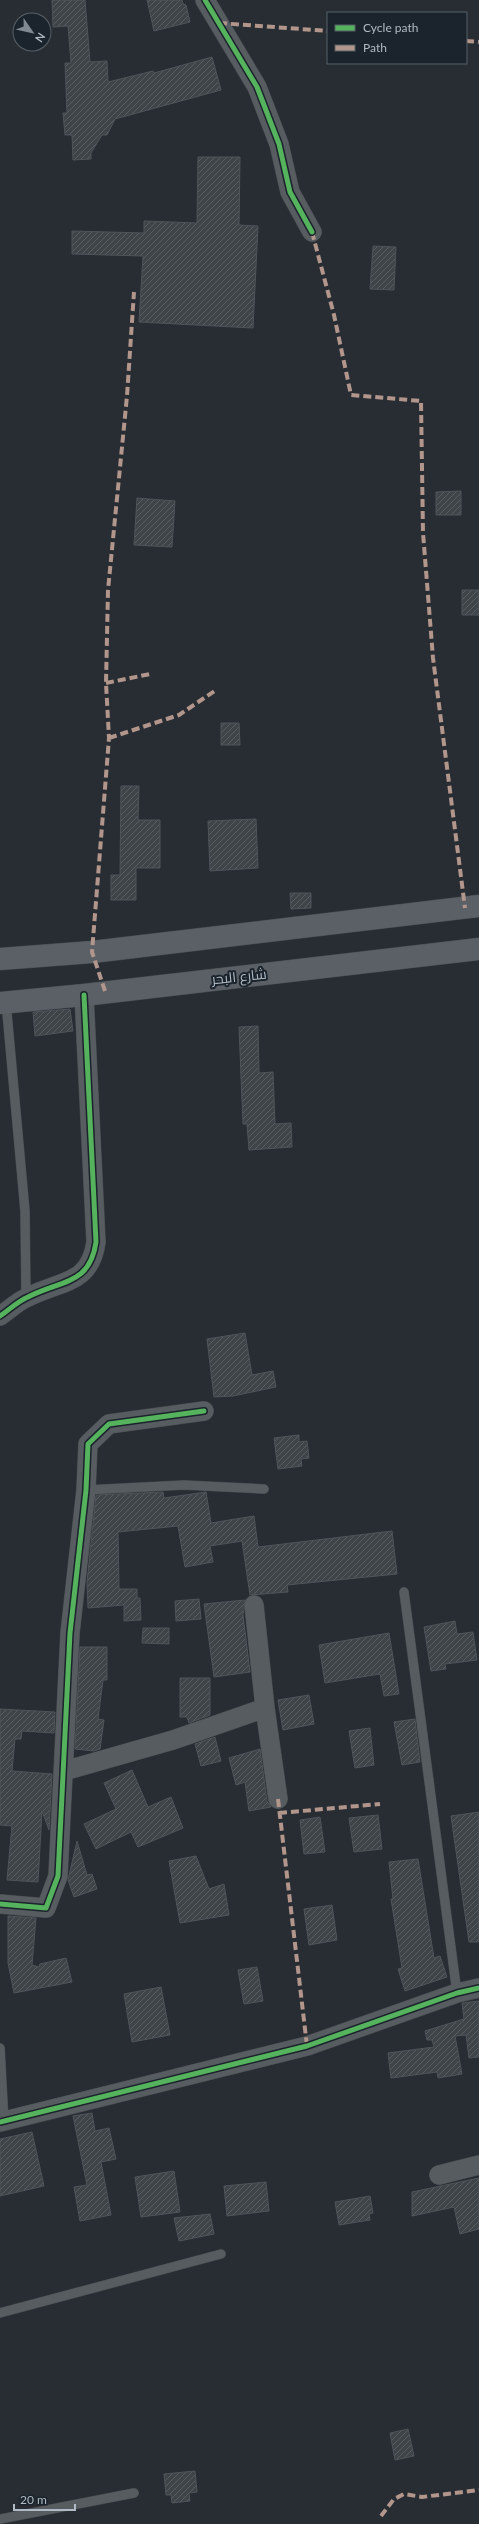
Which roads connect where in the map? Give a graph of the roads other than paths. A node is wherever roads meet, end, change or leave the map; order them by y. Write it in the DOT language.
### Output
graph roads {
  1 [pos="205,0"];
  2 [pos="312,232"];
  3 [pos="479,906"];
  4 [pos="479,949"];
  5 [pos="0,959"];
  6 [pos="84,995"];
  7 [pos="3,1002"];
  8 [pos="26,1297"];
  9 [pos="0,1316"];
  10 [pos="204,1411"];
  11 [pos="264,1489"];
  12 [pos="86,1490"];
  13 [pos="404,1592"];
  14 [pos="254,1605"];
  15 [pos="265,1708"];
  16 [pos="64,1771"];
  17 [pos="278,1799"];
  18 [pos="0,1904"];
  19 [pos="479,1988"];
  20 [pos="457,1993"];
  21 [pos="0,2048"];
  22 [pos="2,2121"];
  23 [pos="479,2165"];
  24 [pos="439,2175"];
  25 [pos="221,2254"];
  26 [pos="0,2313"];
  27 [pos="134,2493"];
  28 [pos="0,2519"];
  1 -- 2 [label="street"];
  3 -- 5 [label="main road"];
  4 -- 6 [label="main road, شارع البحر"];
  6 -- 7 [label="main road, شارع البحر"];
  6 -- 8 [label="street"];
  7 -- 8 [label="lane"];
  8 -- 9 [label="street"];
  10 -- 12 [label="street"];
  11 -- 12 [label="lane"];
  12 -- 16 [label="street"];
  13 -- 20 [label="lane"];
  14 -- 15 [label="street"];
  15 -- 16 [label="street"];
  15 -- 17 [label="street"];
  16 -- 18 [label="street"];
  19 -- 20 [label="street"];
  20 -- 22 [label="street"];
  21 -- 22 [label="lane"];
  23 -- 24 [label="street"];
  25 -- 26 [label="lane"];
  27 -- 28 [label="lane"];
}
